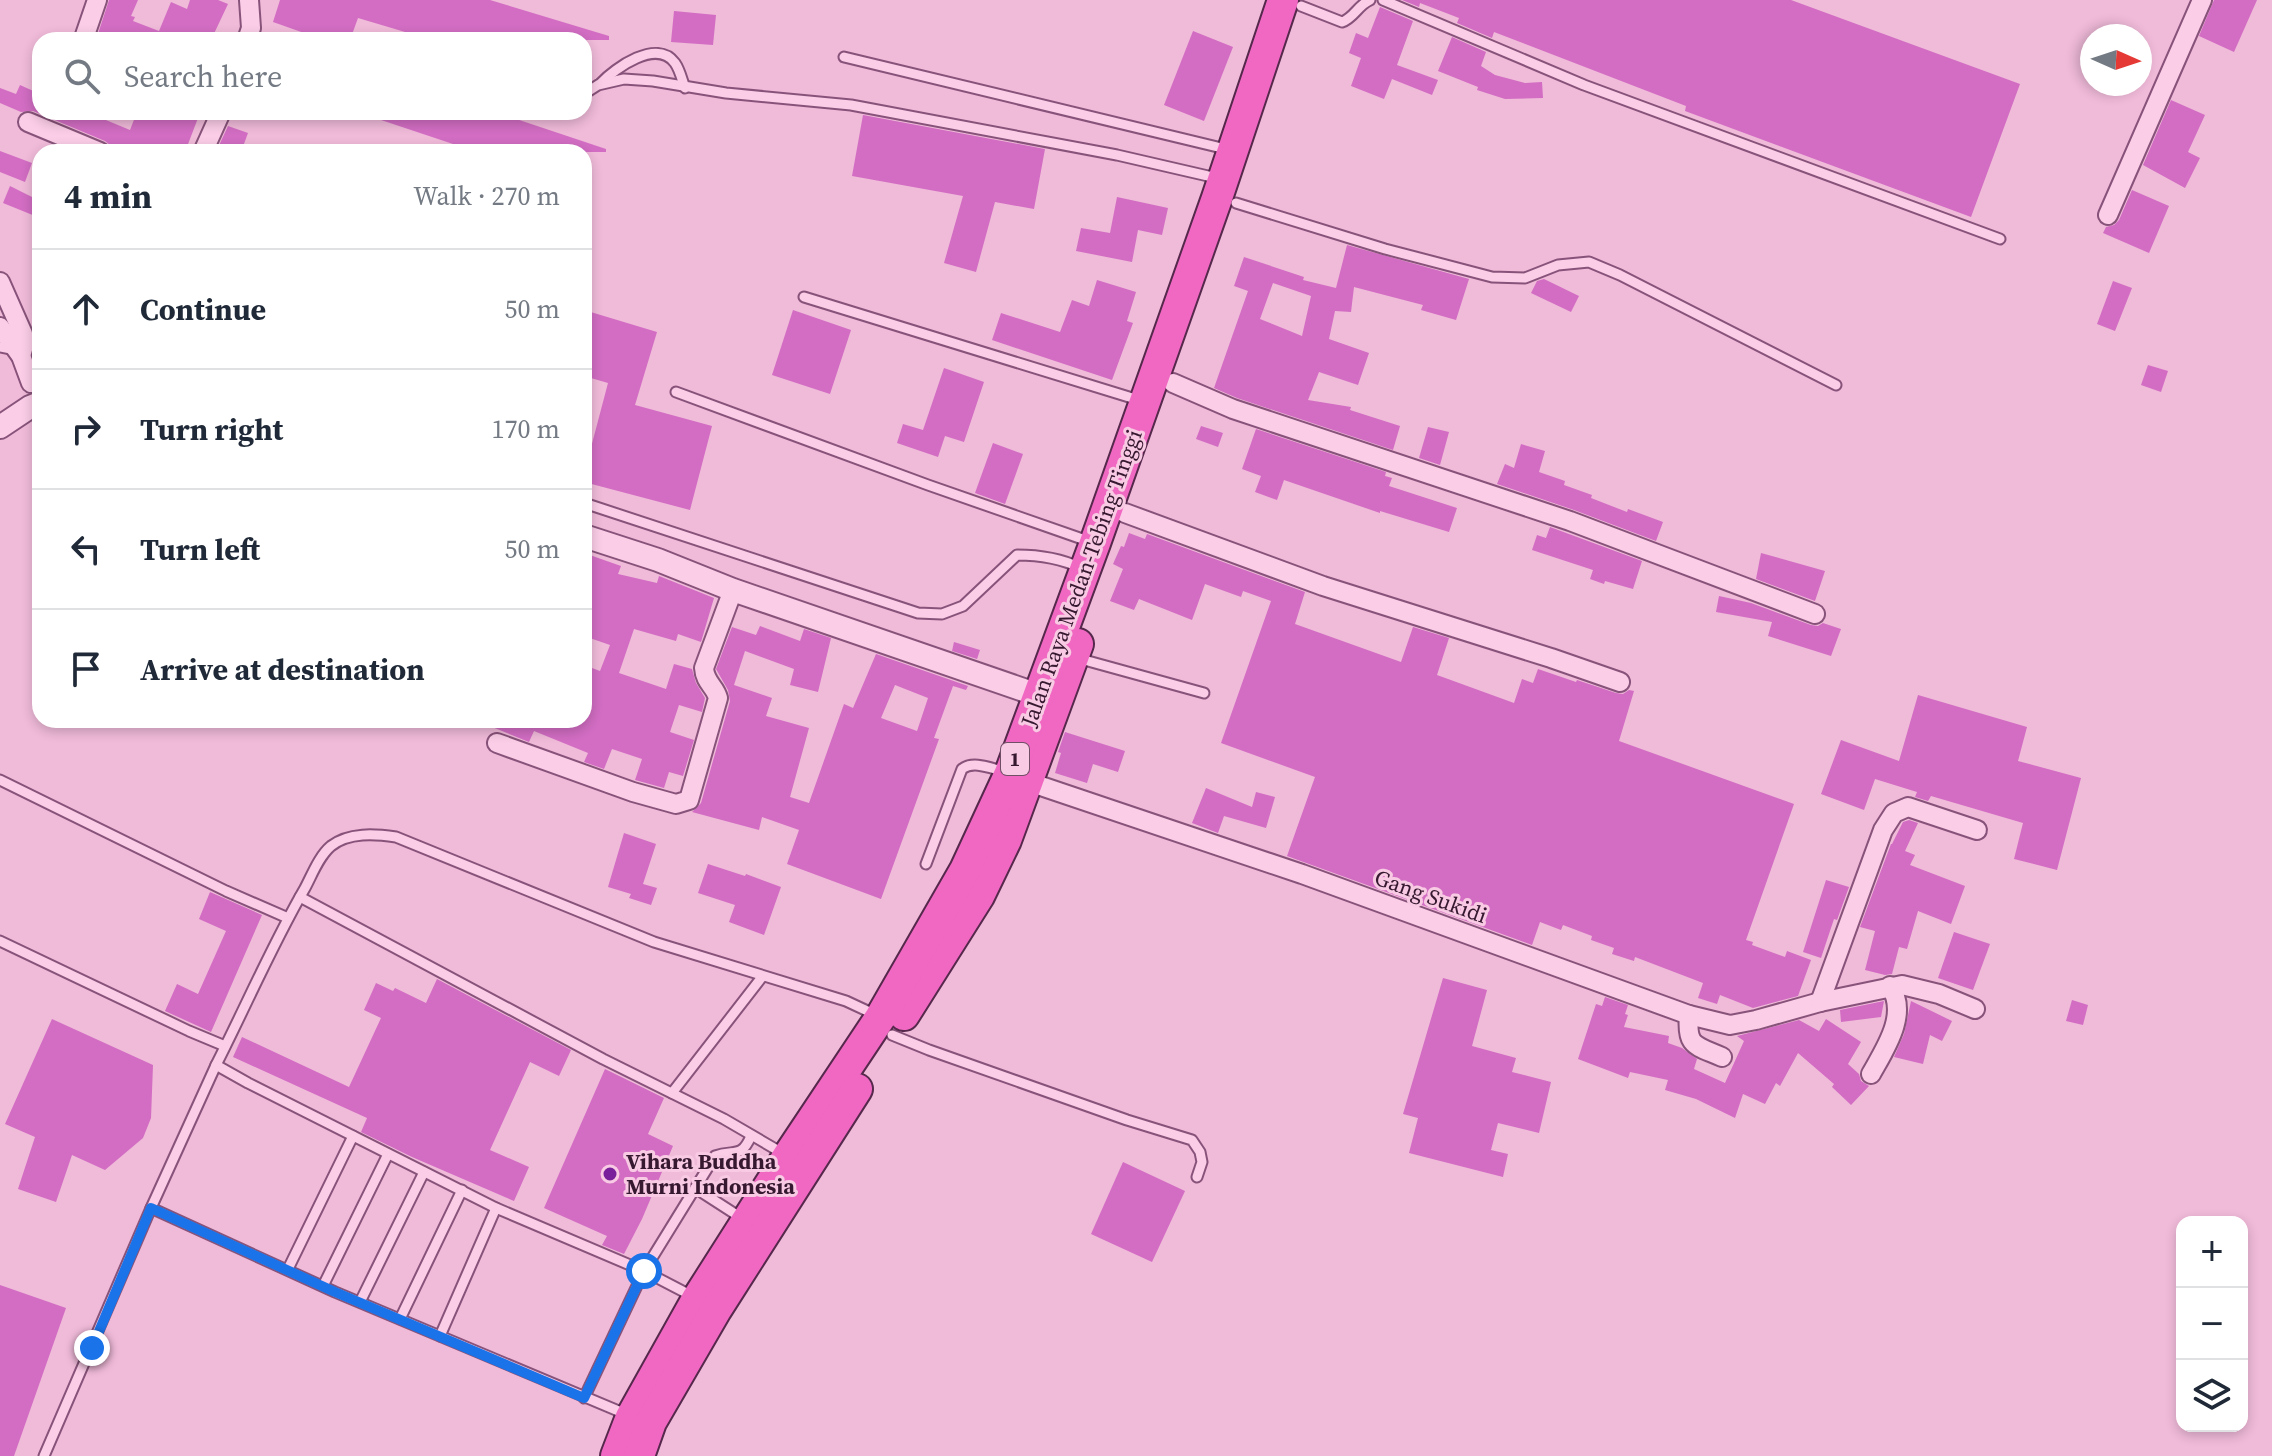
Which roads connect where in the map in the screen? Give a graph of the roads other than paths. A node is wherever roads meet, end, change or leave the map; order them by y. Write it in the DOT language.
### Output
graph roads {
  1 [pos="97,0"];
  2 [pos="249,0"];
  3 [pos="1370,0"];
  4 [pos="1383,0"];
  5 [pos="2202,0"];
  6 [pos="1296,2"];
  7 [pos="86,32"];
  8 [pos="250,32"];
  9 [pos="844,57"];
  10 [pos="598,85"];
  11 [pos="685,88"];
  12 [pos="592,89"];
  13 [pos="217,120"];
  14 [pos="28,122"];
  15 [pos="81,144"];
  16 [pos="207,144"];
  17 [pos="1233,150"];
  18 [pos="1230,191"];
  19 [pos="2108,215"];
  20 [pos="2000,239"];
  21 [pos="0,282"];
  22 [pos="804,297"];
  23 [pos="0,327"];
  24 [pos="19,353"];
  25 [pos="1173,383"];
  26 [pos="1836,385"];
  27 [pos="32,392"];
  28 [pos="676,392"];
  29 [pos="32,400"];
  30 [pos="1145,402"];
  31 [pos="0,427"];
  32 [pos="592,506"];
  33 [pos="1125,513"];
  34 [pos="592,539"];
  35 [pos="1089,556"];
  36 [pos="733,590"];
  37 [pos="1815,614"];
  38 [pos="1074,657"];
  39 [pos="1620,682"];
  40 [pos="1204,693"];
  41 [pos="1038,695"];
  42 [pos="497,743"];
  43 [pos="1019,777"];
  44 [pos="0,780"];
  45 [pos="1977,830"];
  46 [pos="926,864"];
  47 [pos="300,897"];
  48 [pos="288,918"];
  49 [pos="0,941"];
  50 [pos="762,977"];
  51 [pos="1890,986"];
  52 [pos="1820,1002"];
  53 [pos="1975,1009"];
  54 [pos="1689,1015"];
  55 [pos="886,1026"];
  56 [pos="225,1046"];
  57 [pos="1722,1057"];
  58 [pos="216,1065"];
  59 [pos="1871,1074"];
  60 [pos="672,1093"];
  61 [pos="353,1136"];
  62 [pos="751,1136"];
  63 [pos="388,1154"];
  64 [pos="788,1156"];
  65 [pos="424,1172"];
  66 [pos="1197,1177"];
  67 [pos="695,1188"];
  68 [pos="462,1190"];
  69 [pos="151,1208"];
  70 [pos="496,1208"];
  71 [pos="747,1222"];
  72 [pos="288,1269"];
  73 [pos="644,1271"];
  74 [pos="323,1286"];
  75 [pos="697,1299"];
  76 [pos="360,1302"];
  77 [pos="400,1319"];
  78 [pos="440,1336"];
  79 [pos="584,1398"];
  80 [pos="631,1417"];
  81 [pos="44,1456"];
  82 [pos="616,1456"];
  83 [pos="639,1456"];
  1 -- 7 [label="street"];
  2 -- 8 [label="street"];
  3 -- 6 [label="lane"];
  4 -- 20 [label="lane"];
  5 -- 19 [label="street"];
  6 -- 17 [label="highway, Jalan Raya Medan-Tebing Tinggi / 1"];
  6 -- 18 [label="highway, Jalan Raya Medan-Tebing Tinggi / 1"];
  9 -- 17 [label="lane"];
  10 -- 11 [label="lane"];
  10 -- 11 [label="lane"];
  10 -- 12 [label="lane"];
  11 -- 18 [label="lane"];
  13 -- 16 [label="street"];
  14 -- 15 [label="street"];
  17 -- 18 [label="highway, Jalan Raya Medan-Tebing Tinggi / 1"];
  18 -- 25 [label="highway, Jalan Raya Medan-Tebing Tinggi / 1"];
  18 -- 26 [label="lane"];
  18 -- 30 [label="highway, Jalan Raya Medan-Tebing Tinggi / 1"];
  21 -- 24 [label="street"];
  22 -- 30 [label="lane"];
  23 -- 24 [label="street"];
  24 -- 27 [label="street"];
  25 -- 33 [label="highway, Jalan Raya Medan-Tebing Tinggi / 1"];
  25 -- 37 [label="street"];
  28 -- 35 [label="lane"];
  29 -- 31 [label="street"];
  30 -- 35 [label="highway, Jalan Raya Medan-Tebing Tinggi / 1"];
  32 -- 35 [label="lane"];
  33 -- 38 [label="highway, Jalan Raya Medan-Tebing Tinggi / 1"];
  33 -- 39 [label="street"];
  34 -- 36 [label="street"];
  35 -- 41 [label="highway, Jalan Raya Medan-Tebing Tinggi / 1"];
  36 -- 41 [label="street"];
  36 -- 42 [label="street"];
  38 -- 40 [label="lane"];
  38 -- 43 [label="highway, Jalan Raya Medan-Tebing Tinggi / 1"];
  41 -- 43 [label="highway, Jalan Raya Medan-Tebing Tinggi / 1"];
  43 -- 46 [label="lane"];
  43 -- 54 [label="street, Gang Sukidi"];
  43 -- 55 [label="highway, Jalan Raya Medan-Tebing Tinggi / 1"];
  44 -- 48 [label="lane"];
  45 -- 52 [label="street"];
  47 -- 48 [label="lane"];
  47 -- 50 [label="lane"];
  47 -- 60 [label="lane"];
  48 -- 56 [label="lane"];
  49 -- 56 [label="lane"];
  50 -- 55 [label="lane"];
  50 -- 60 [label="lane"];
  51 -- 52 [label="street, Gang Sukidi"];
  51 -- 53 [label="street"];
  51 -- 59 [label="street"];
  52 -- 54 [label="street, Gang Sukidi"];
  54 -- 57 [label="street"];
  55 -- 64 [label="highway, Jalan Raya Medan-Tebing Tinggi / 1"];
  55 -- 66 [label="lane"];
  55 -- 83 [label="highway, Jalan Raya Medan-Tebing Tinggi / 1"];
  56 -- 58 [label="lane"];
  58 -- 61 [label="lane"];
  58 -- 69 [label="lane"];
  60 -- 62 [label="lane"];
  61 -- 63 [label="lane"];
  61 -- 72 [label="lane"];
  62 -- 64 [label="lane"];
  62 -- 67 [label="lane"];
  63 -- 65 [label="lane"];
  63 -- 74 [label="lane"];
  64 -- 71 [label="highway, Jalan Raya Medan-Tebing Tinggi / 1"];
  65 -- 68 [label="lane"];
  65 -- 76 [label="lane"];
  67 -- 71 [label="lane"];
  67 -- 73 [label="lane"];
  68 -- 70 [label="lane"];
  68 -- 77 [label="lane"];
  69 -- 72 [label="lane"];
  69 -- 81 [label="lane"];
  70 -- 73 [label="lane"];
  70 -- 78 [label="lane"];
  71 -- 75 [label="highway, Jalan Raya Medan-Tebing Tinggi / 1"];
  72 -- 74 [label="lane"];
  73 -- 75 [label="lane"];
  73 -- 79 [label="lane"];
  74 -- 76 [label="lane"];
  75 -- 80 [label="highway, Jalan Raya Medan-Tebing Tinggi / 1"];
  76 -- 77 [label="lane"];
  77 -- 78 [label="lane"];
  78 -- 79 [label="lane"];
  79 -- 80 [label="lane"];
  80 -- 82 [label="highway, Jalan Raya Medan-Tebing Tinggi / 1"];
}
